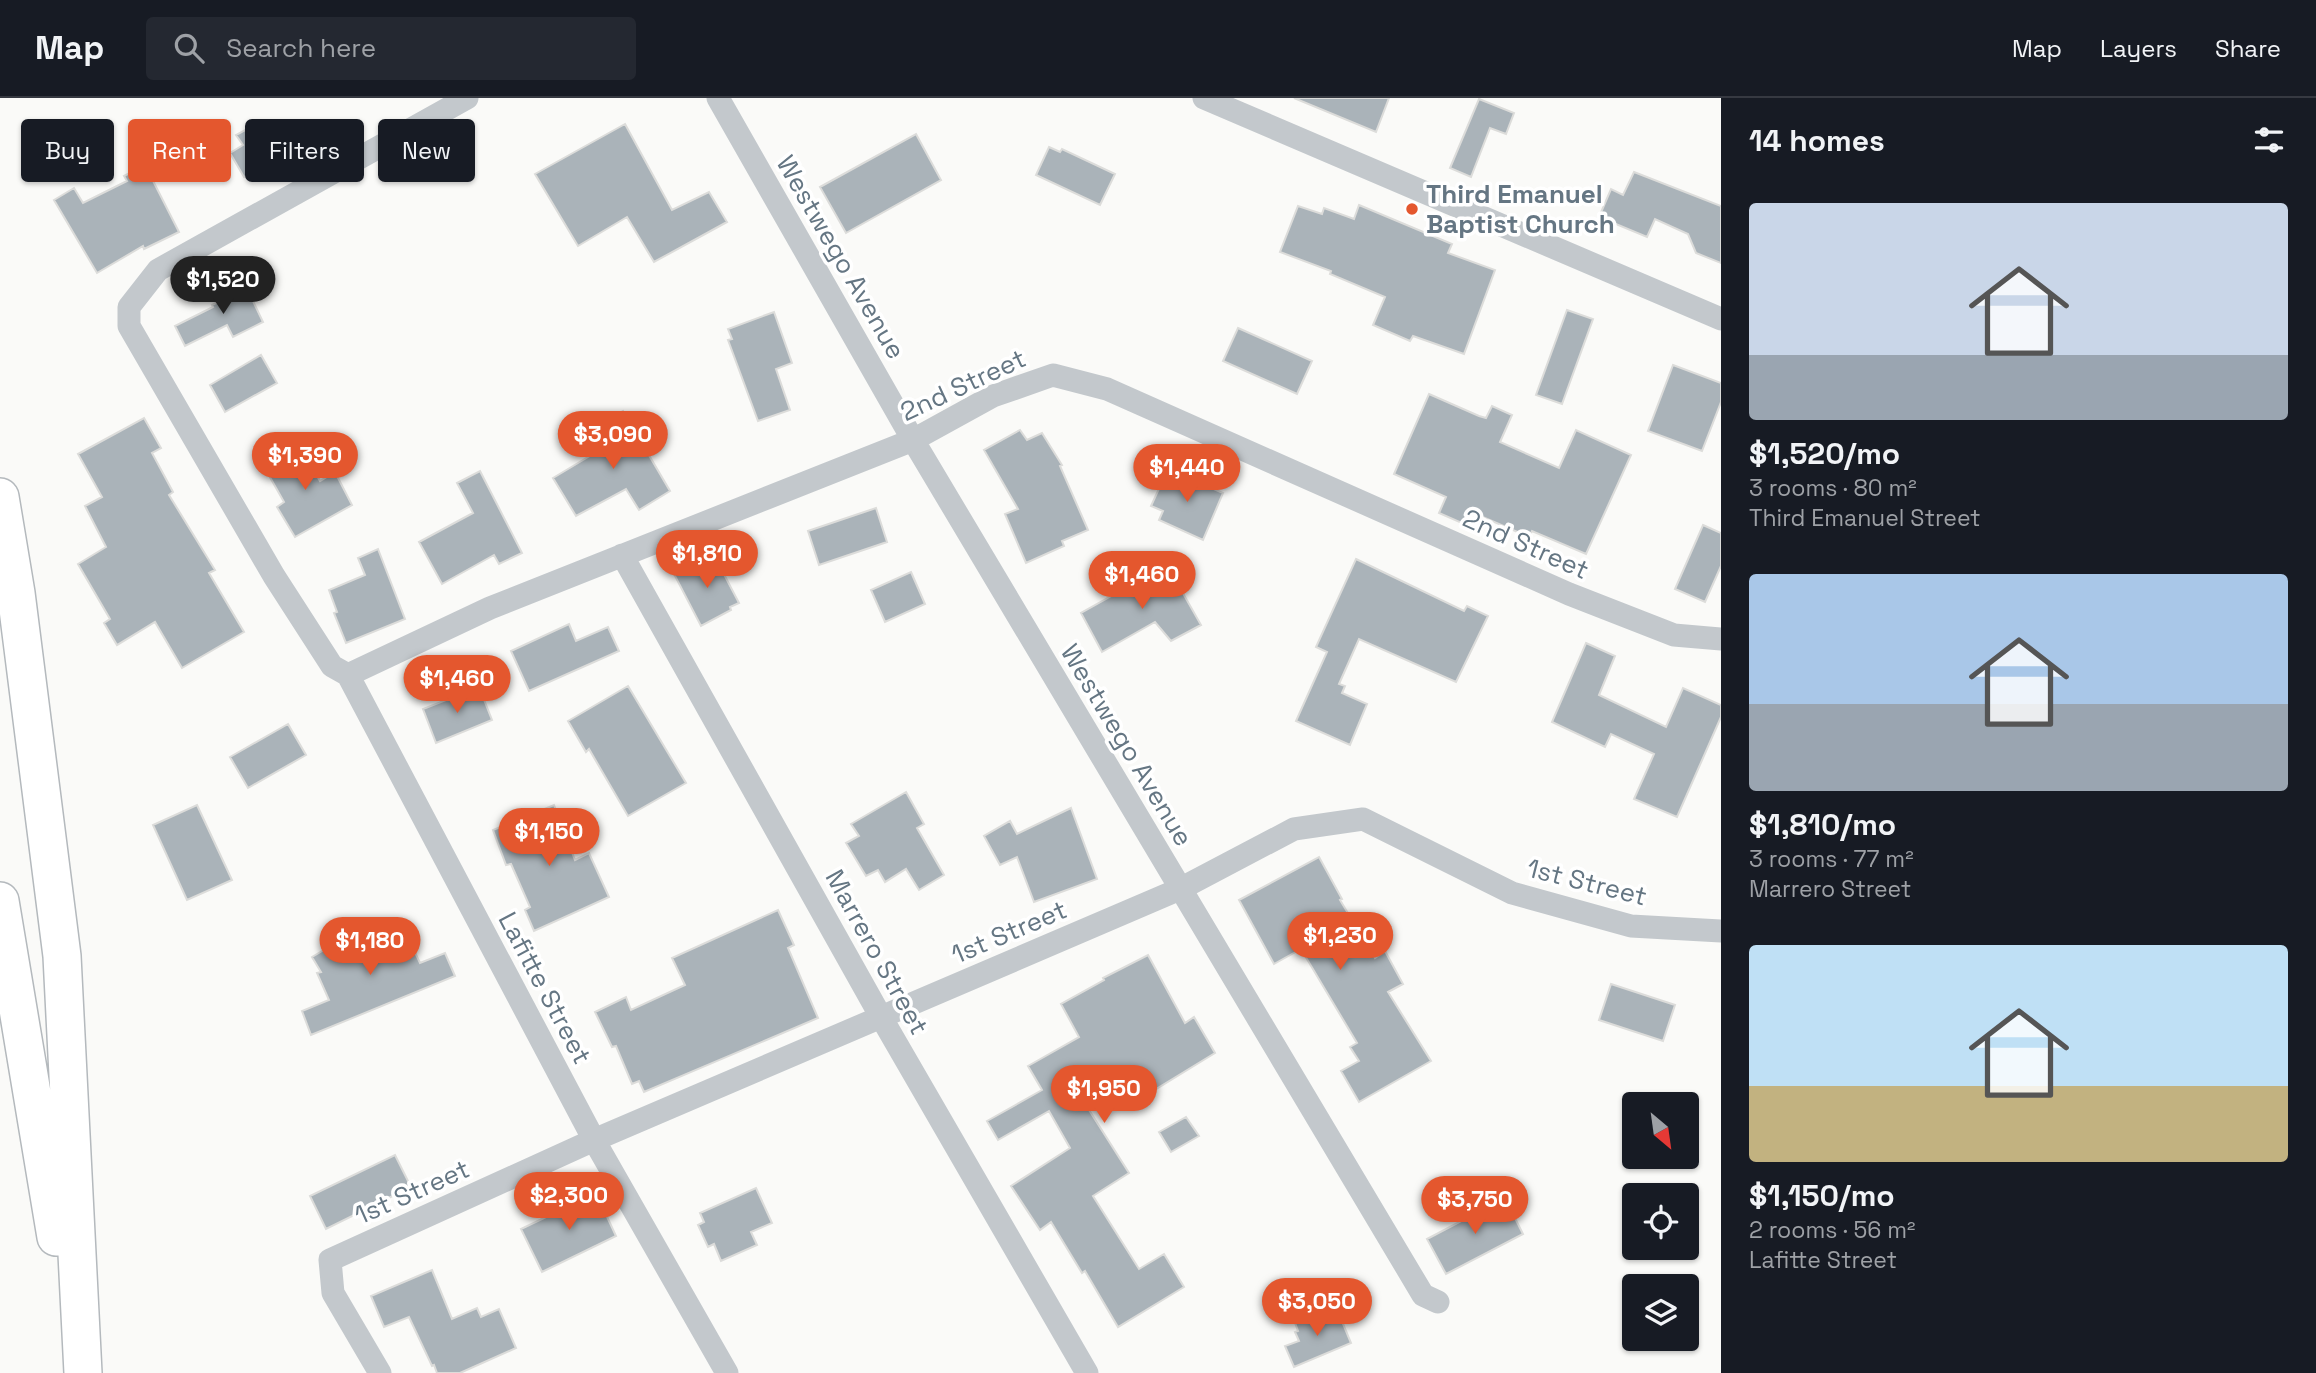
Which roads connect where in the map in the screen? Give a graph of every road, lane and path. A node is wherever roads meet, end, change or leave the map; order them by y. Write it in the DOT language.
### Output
graph roads {
  1 [pos="467,98"];
  2 [pos="718,98"];
  3 [pos="1204,98"];
  4 [pos="1721,319"];
  5 [pos="913,440"];
  6 [pos="0,497"];
  7 [pos="622,555"];
  8 [pos="1721,639"];
  9 [pos="348,676"];
  10 [pos="1180,889"];
  11 [pos="0,901"];
  12 [pos="1721,931"];
  13 [pos="881,1017"];
  14 [pos="594,1140"];
  15 [pos="1438,1302"];
  16 [pos="81,1373"];
  17 [pos="380,1373"];
  18 [pos="727,1373"];
  19 [pos="1087,1373"];
  1 -- 9 [label="street, Lafitte Street"];
  2 -- 5 [label="street, Westwego Avenue"];
  3 -- 4 [label="street"];
  5 -- 7 [label="street, 2nd Street"];
  5 -- 8 [label="street, 2nd Street"];
  5 -- 10 [label="street, Westwego Avenue"];
  6 -- 16 [label="highway"];
  7 -- 9 [label="street, 2nd Street"];
  7 -- 13 [label="street, Marrero Street"];
  9 -- 14 [label="street, Lafitte Street"];
  10 -- 12 [label="street, 1st Street"];
  10 -- 13 [label="street, 1st Street"];
  10 -- 15 [label="street, Westwego Avenue"];
  11 -- 16 [label="highway"];
  13 -- 14 [label="street, 1st Street"];
  13 -- 19 [label="street, Marrero Street"];
  14 -- 17 [label="street, 1st Street"];
  14 -- 18 [label="street, Lafitte Street"];
}
